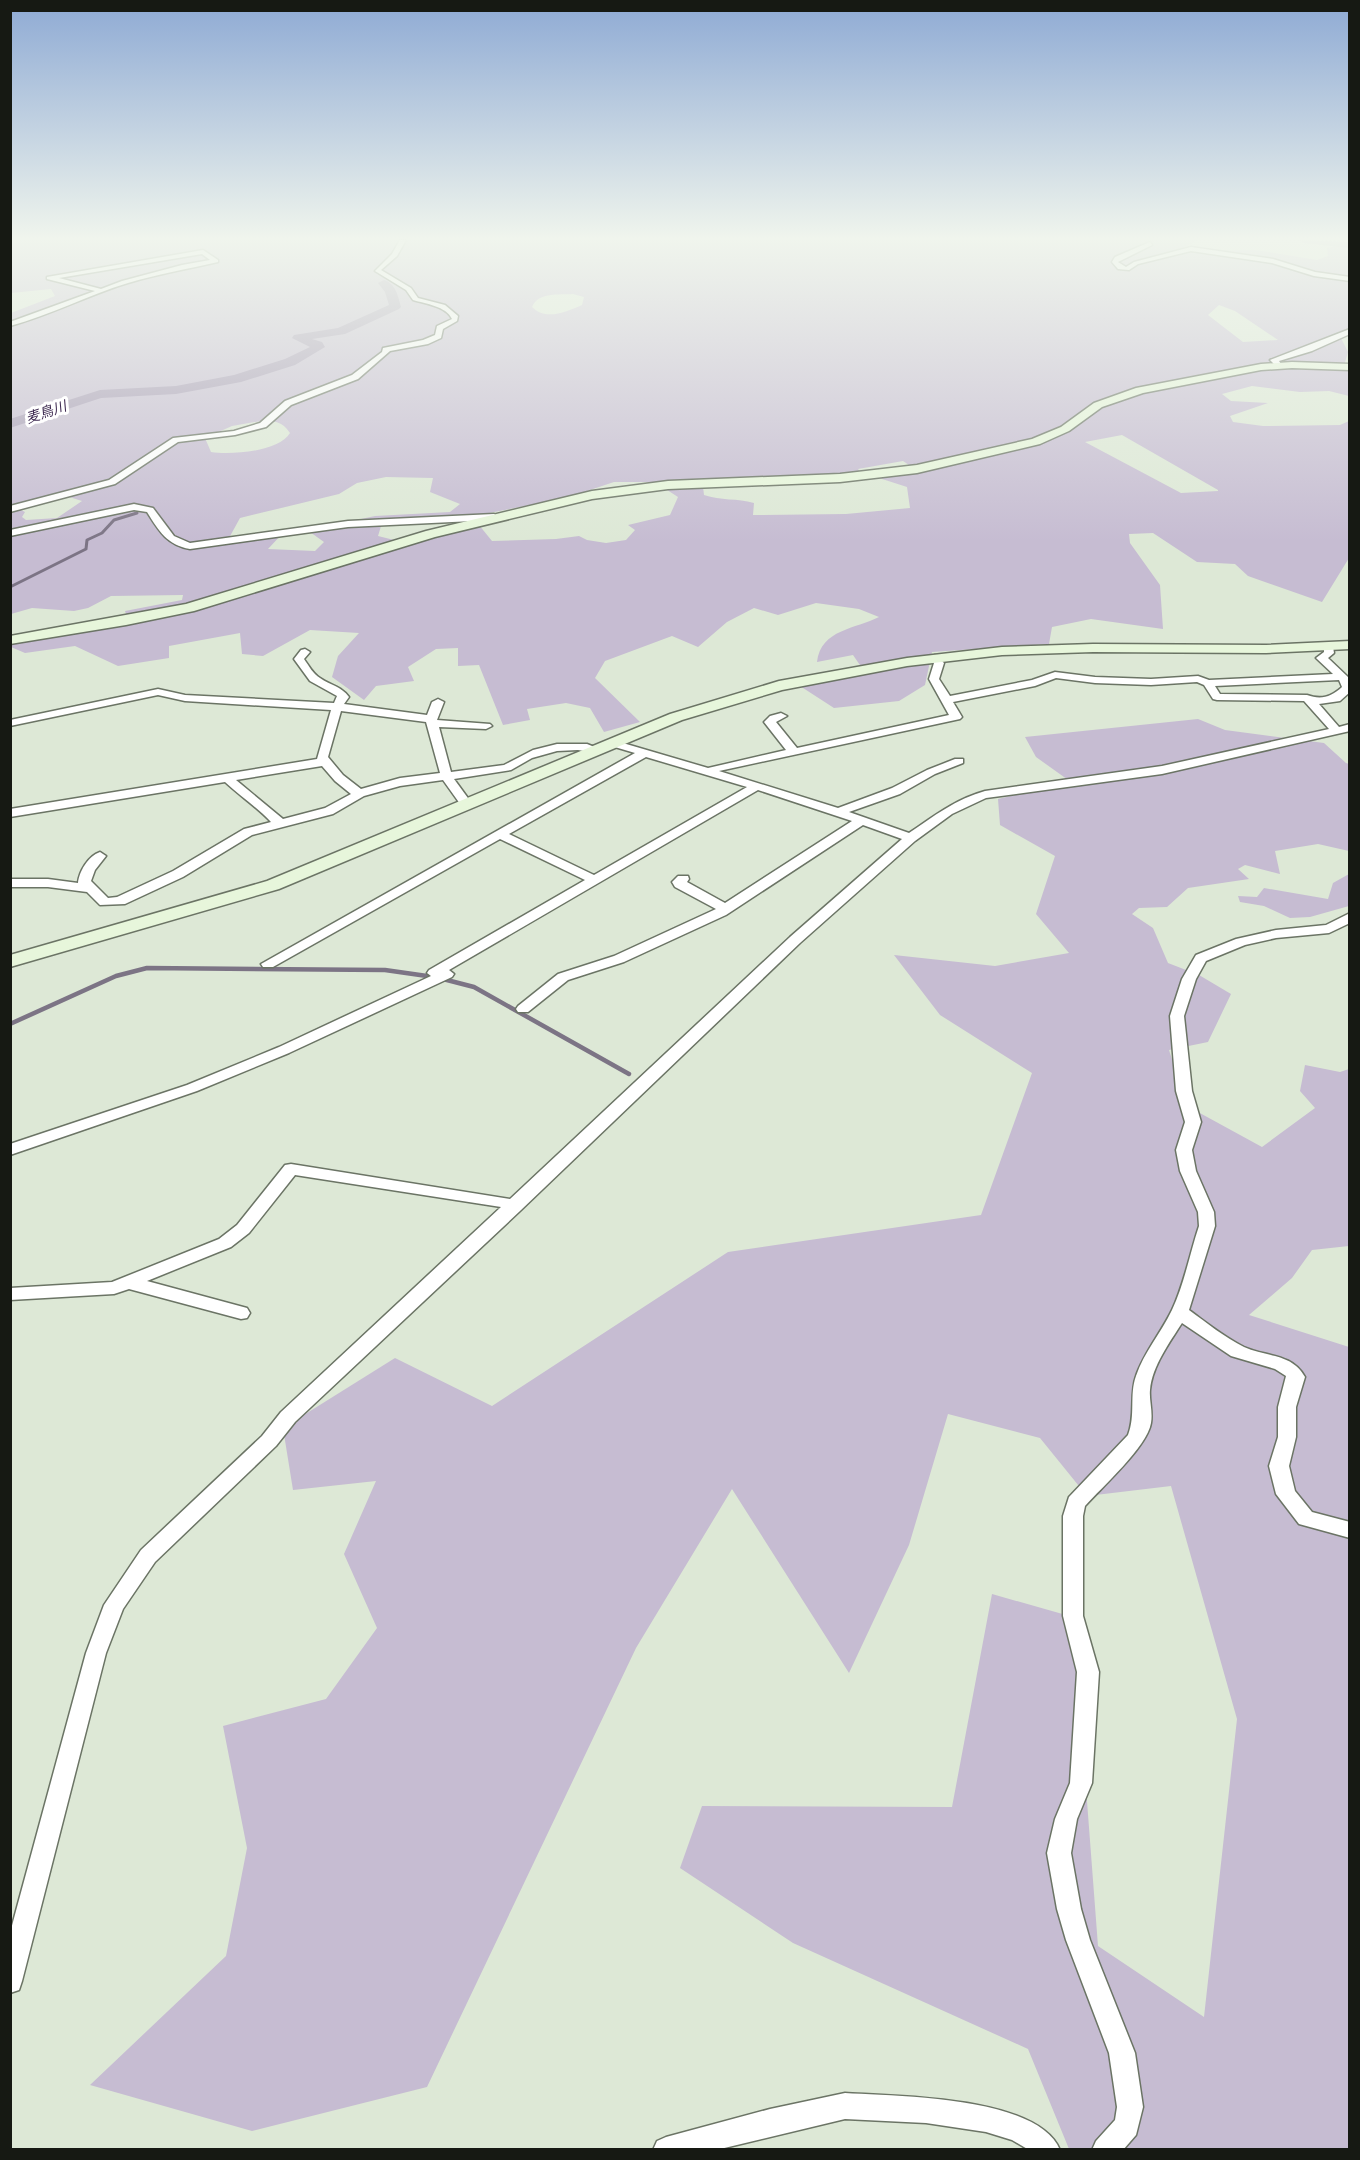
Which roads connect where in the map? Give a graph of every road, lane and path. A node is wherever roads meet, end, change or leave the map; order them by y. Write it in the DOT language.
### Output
graph roads {
  1 [pos="427,341"];
  2 [pos="1328,341"];
  3 [pos="1280,365"];
  4 [pos="1350,367"];
  5 [pos="10,509"];
  6 [pos="494,517"];
  7 [pos="10,533"];
  8 [pos="10,640"];
  9 [pos="1350,645"];
  10 [pos="1328,647"];
  11 [pos="305,652"];
  12 [pos="935,658"];
  13 [pos="1343,677"];
  14 [pos="1208,683"];
  15 [pos="948,700"];
  16 [pos="438,702"];
  17 [pos="1310,702"];
  18 [pos="337,707"];
  19 [pos="781,716"];
  20 [pos="432,721"];
  21 [pos="10,723"];
  22 [pos="486,726"];
  23 [pos="1343,729"];
  24 [pos="612,743"];
  25 [pos="596,750"];
  26 [pos="794,752"];
  27 [pos="644,753"];
  28 [pos="959,761"];
  29 [pos="323,762"];
  30 [pos="709,772"];
  31 [pos="227,777"];
  32 [pos="447,778"];
  33 [pos="757,786"];
  34 [pos="361,793"];
  35 [pos="467,804"];
  36 [pos="837,812"];
  37 [pos="10,813"];
  38 [pos="860,821"];
  39 [pos="283,823"];
  40 [pos="501,835"];
  41 [pos="911,838"];
  42 [pos="100,856"];
  43 [pos="683,879"];
  44 [pos="595,880"];
  45 [pos="10,883"];
  46 [pos="91,889"];
  47 [pos="726,909"];
  48 [pos="1350,917"];
  49 [pos="1329,929"];
  50 [pos="1350,932"];
  51 [pos="10,961"];
  52 [pos="268,964"];
  53 [pos="523,1009"];
  54 [pos="10,1150"];
  55 [pos="514,1207"];
  56 [pos="130,1283"];
  57 [pos="10,1294"];
  58 [pos="1180,1312"];
  59 [pos="241,1313"];
  60 [pos="1350,1530"];
  61 [pos="10,1981"];
  62 [pos="666,2150"];
  63 [pos="1047,2150"];
  64 [pos="1105,2150"];
  1 -- 5 [label="street"];
  2 -- 3 [label="street"];
  3 -- 4 [label="street"];
  3 -- 6 [label="street"];
  6 -- 7 [label="street"];
  6 -- 8 [label="street"];
  9 -- 10 [label="street"];
  10 -- 12 [label="street"];
  10 -- 13 [label="street"];
  11 -- 18 [label="street"];
  12 -- 15 [label="street"];
  12 -- 24 [label="street"];
  13 -- 14 [label="street"];
  13 -- 17 [label="street"];
  14 -- 15 [label="street"];
  14 -- 17 [label="street"];
  15 -- 26 [label="street"];
  16 -- 20 [label="street"];
  17 -- 23 [label="street"];
  18 -- 20 [label="street"];
  18 -- 21 [label="street"];
  18 -- 29 [label="street"];
  19 -- 26 [label="street"];
  20 -- 22 [label="street"];
  20 -- 32 [label="street"];
  23 -- 41 [label="street"];
  24 -- 25 [label="street"];
  24 -- 27 [label="street"];
  25 -- 32 [label="street"];
  25 -- 35 [label="street"];
  26 -- 30 [label="street"];
  27 -- 30 [label="street"];
  27 -- 40 [label="street"];
  28 -- 36 [label="street"];
  29 -- 31 [label="street"];
  29 -- 34 [label="street"];
  30 -- 33 [label="street"];
  31 -- 37 [label="street"];
  31 -- 39 [label="street"];
  32 -- 34 [label="street"];
  32 -- 35 [label="street"];
  33 -- 36 [label="street"];
  33 -- 44 [label="street"];
  34 -- 39 [label="street"];
  35 -- 51 [label="street"];
  36 -- 38 [label="street"];
  38 -- 41 [label="street"];
  38 -- 47 [label="street"];
  39 -- 46 [label="street"];
  40 -- 44 [label="street"];
  40 -- 52 [label="street"];
  41 -- 55 [label="street"];
  42 -- 46 [label="street"];
  43 -- 47 [label="street"];
  44 -- 54 [label="street"];
  45 -- 46 [label="street"];
  47 -- 53 [label="street"];
  48 -- 49 [label="street"];
  49 -- 50 [label="street"];
  49 -- 58 [label="street"];
  55 -- 56 [label="street"];
  55 -- 61 [label="street"];
  56 -- 57 [label="street"];
  56 -- 59 [label="street"];
  58 -- 60 [label="street"];
  58 -- 64 [label="street"];
  62 -- 63 [label="street"];
}
